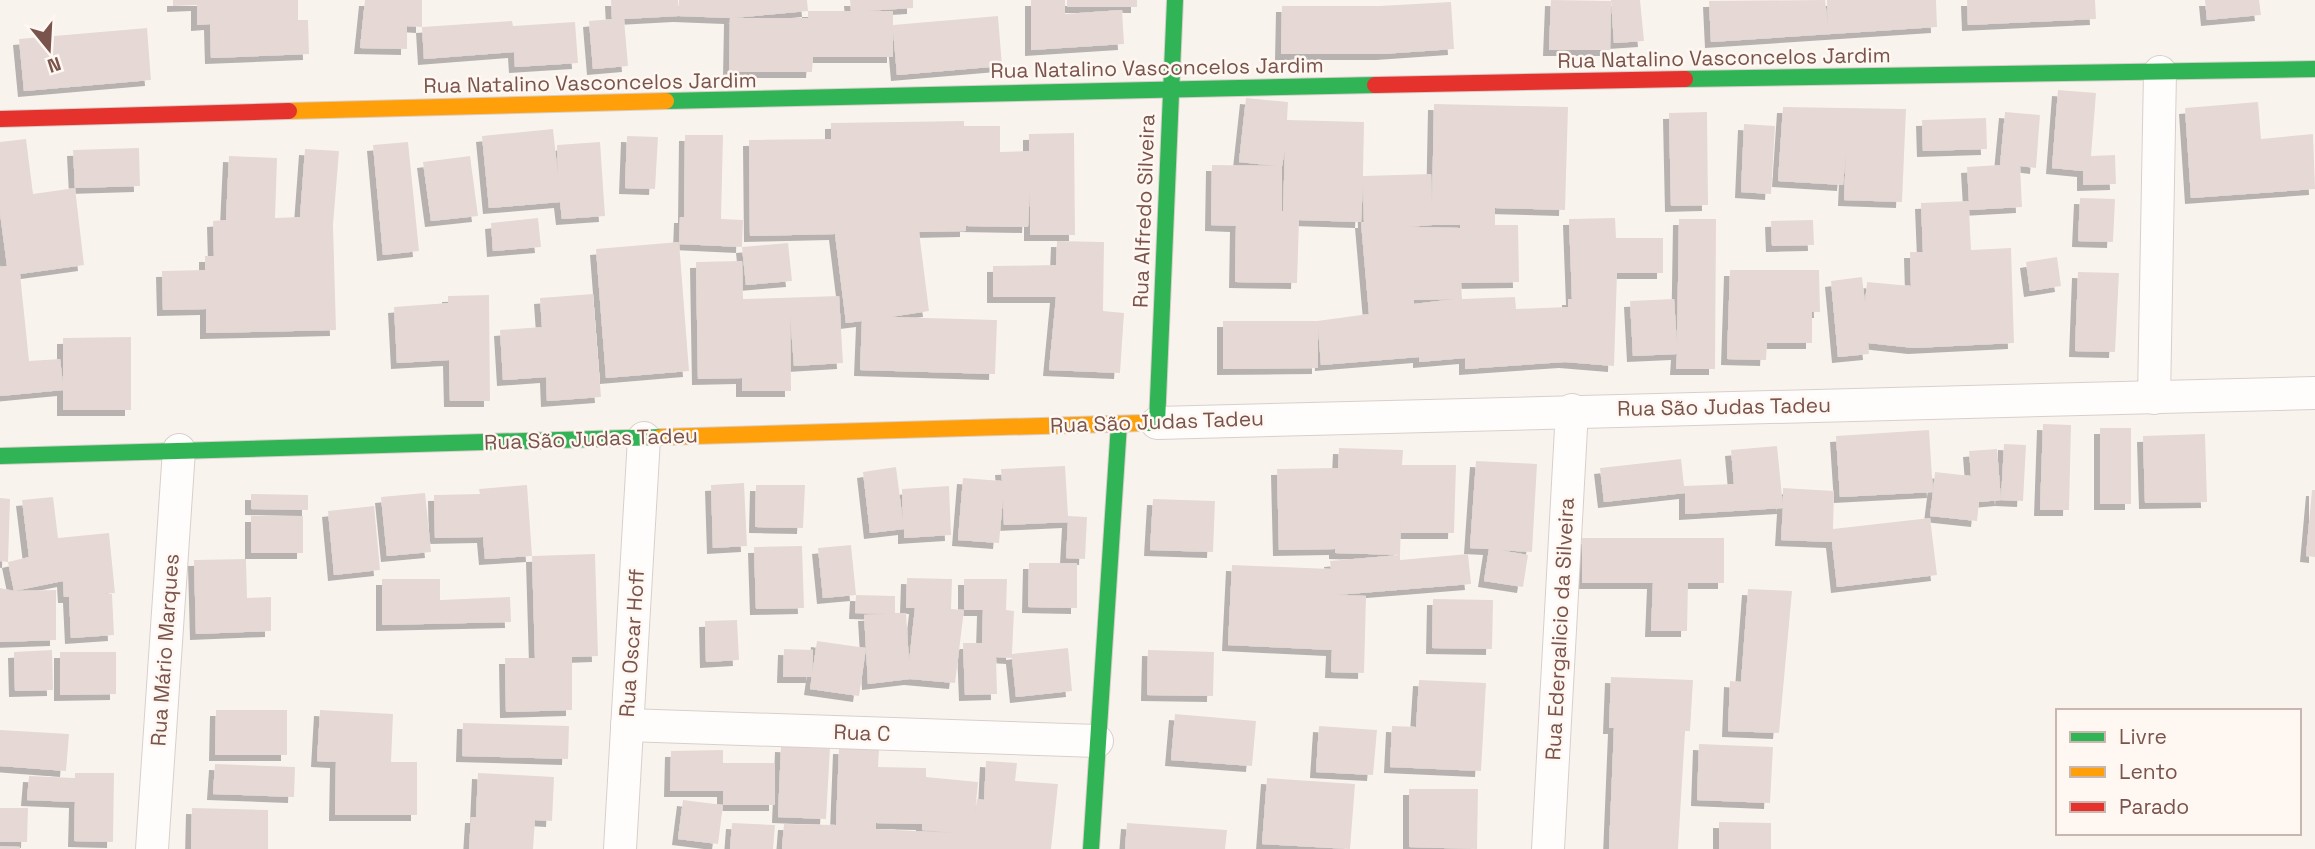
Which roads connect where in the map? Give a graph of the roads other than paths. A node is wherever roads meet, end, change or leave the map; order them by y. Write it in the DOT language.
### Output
graph roads {
  1 [pos="1175,0"];
  2 [pos="2315,69"];
  3 [pos="2160,72"];
  4 [pos="1170,88"];
  5 [pos="0,119"];
  6 [pos="2315,393"];
  7 [pos="2154,398"];
  8 [pos="1572,410"];
  9 [pos="1157,423"];
  10 [pos="1119,424"];
  11 [pos="644,438"];
  12 [pos="179,450"];
  13 [pos="0,456"];
  14 [pos="626,724"];
  15 [pos="1097,741"];
  16 [pos="152,849"];
  17 [pos="620,849"];
  18 [pos="1091,849"];
  19 [pos="1548,849"];
  1 -- 4 [label="street, Rua Alfredo Silveira"];
  2 -- 3 [label="street, Rua Natalino Vasconcelos Jardim"];
  3 -- 4 [label="street, Rua Natalino Vasconcelos Jardim"];
  3 -- 7 [label="street"];
  4 -- 5 [label="street, Rua Natalino Vasconcelos Jardim"];
  4 -- 9 [label="street, Rua Alfredo Silveira"];
  6 -- 7 [label="street, Rua São Judas Tadeu"];
  7 -- 8 [label="street, Rua São Judas Tadeu"];
  8 -- 9 [label="street, Rua São Judas Tadeu"];
  8 -- 19 [label="street, Rua Edergalicio da Silveira"];
  9 -- 10 [label="street, Rua São Judas Tadeu"];
  10 -- 11 [label="street, Rua São Judas Tadeu"];
  10 -- 15 [label="street"];
  11 -- 12 [label="street, Rua São Judas Tadeu"];
  11 -- 14 [label="street, Rua Oscar Hoff"];
  12 -- 13 [label="street, Rua São Judas Tadeu"];
  12 -- 16 [label="street, Rua Mário Marques"];
  14 -- 15 [label="street, Rua C"];
  14 -- 17 [label="street, Rua Oscar Hoff"];
  15 -- 18 [label="street"];
}
